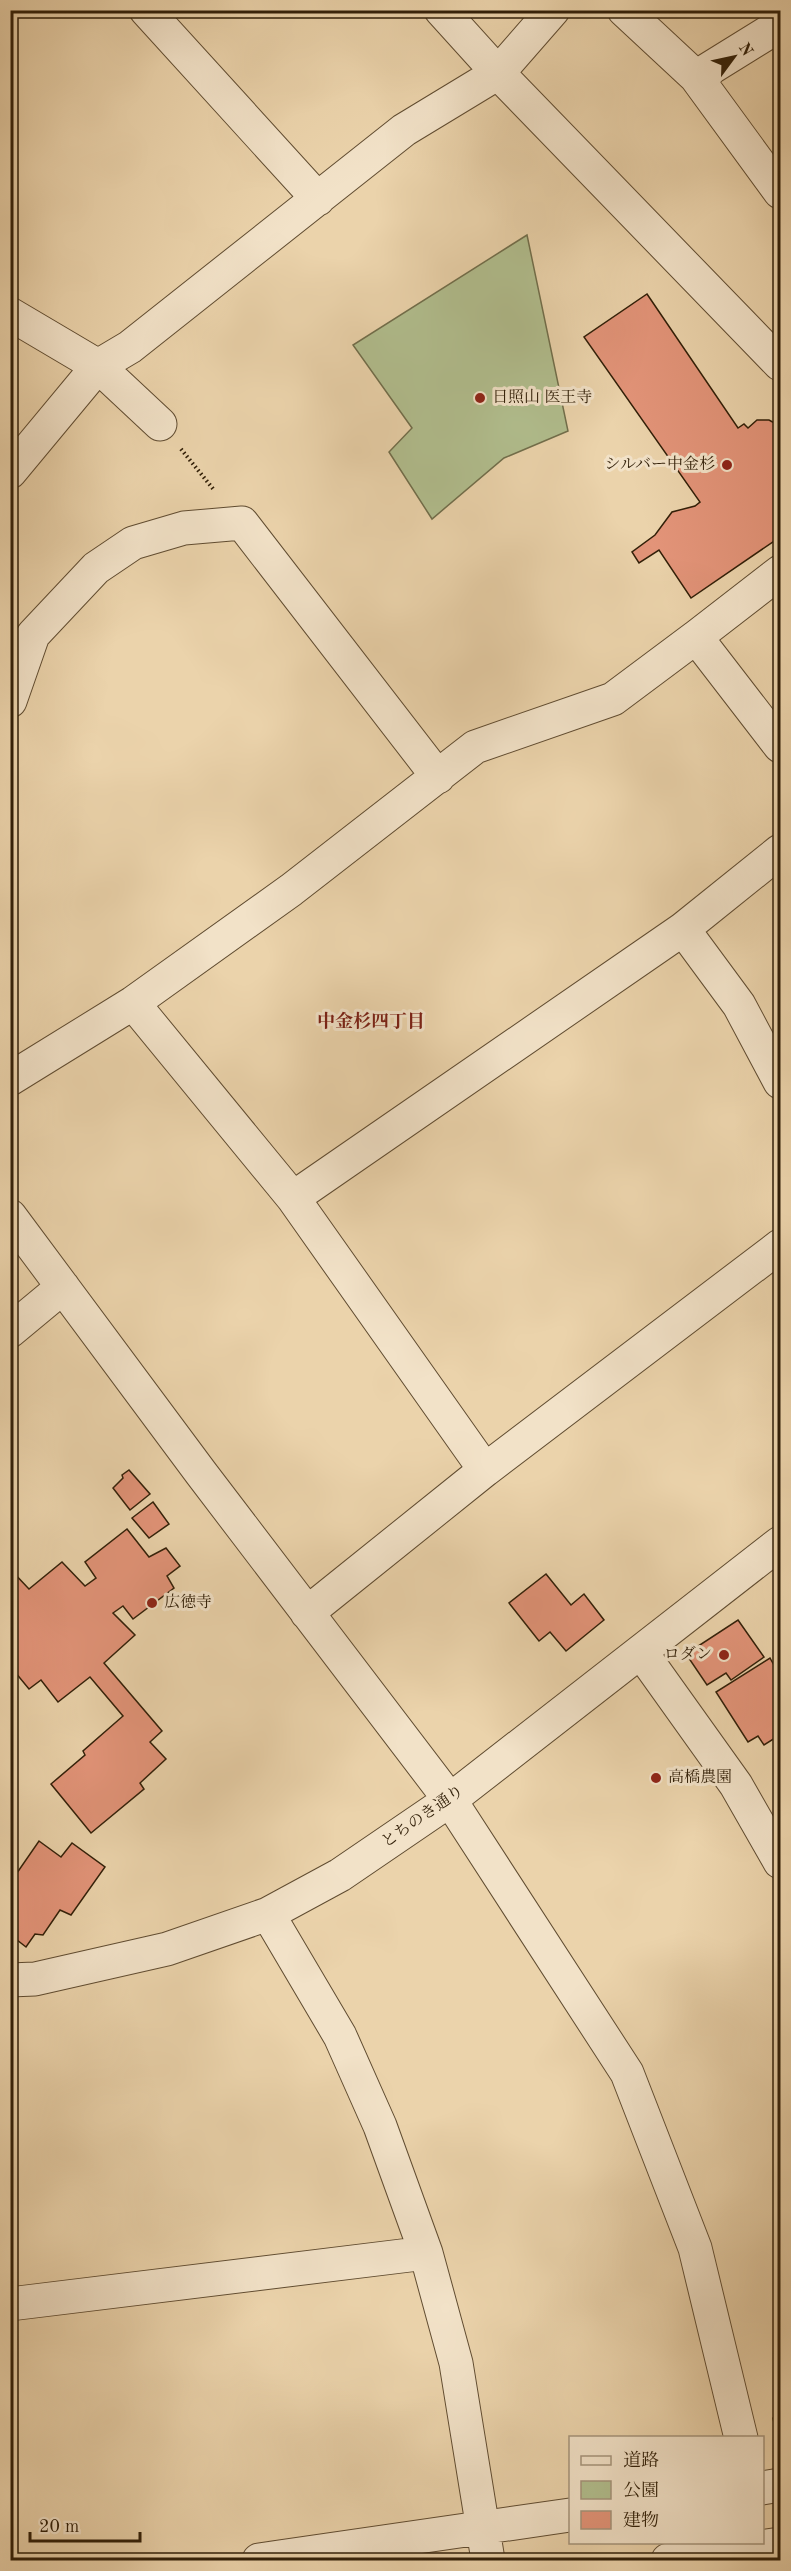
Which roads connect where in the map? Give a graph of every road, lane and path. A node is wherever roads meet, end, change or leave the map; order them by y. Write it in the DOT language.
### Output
graph roads {
  1 [pos="146,10"];
  2 [pos="441,10"];
  3 [pos="554,10"];
  4 [pos="624,10"];
  5 [pos="780,25"];
  6 [pos="498,73"];
  7 [pos="696,77"];
  8 [pos="780,192"];
  9 [pos="318,199"];
  10 [pos="10,314"];
  11 [pos="780,364"];
  12 [pos="98,366"];
  13 [pos="160,424"];
  14 [pos="10,472"];
  15 [pos="242,523"];
  16 [pos="780,572"];
  17 [pos="696,637"];
  18 [pos="10,701"];
  19 [pos="780,746"];
  20 [pos="438,777"];
  21 [pos="780,851"];
  22 [pos="682,929"];
  23 [pos="134,1003"];
  24 [pos="10,1079"];
  25 [pos="780,1082"];
  26 [pos="293,1198"];
  27 [pos="10,1216"];
  28 [pos="780,1246"];
  29 [pos="63,1287"];
  30 [pos="10,1330"];
  31 [pos="485,1470"];
  32 [pos="780,1543"];
  33 [pos="307,1613"];
  34 [pos="640,1652"];
  35 [pos="450,1800"];
  36 [pos="780,1862"];
  37 [pos="268,1914"];
  38 [pos="10,1980"];
  39 [pos="426,2253"];
  40 [pos="10,2304"];
  41 [pos="741,2436"];
  42 [pos="780,2485"];
  43 [pos="764,2488"];
  44 [pos="569,2515"];
  45 [pos="483,2527"];
  46 [pos="780,2544"];
  47 [pos="259,2560"];
  48 [pos="488,2560"];
  49 [pos="668,2560"];
  1 -- 9 [label="street"];
  2 -- 6 [label="street"];
  3 -- 6 [label="street"];
  4 -- 7 [label="street"];
  5 -- 7 [label="street"];
  6 -- 9 [label="street"];
  6 -- 11 [label="street"];
  7 -- 8 [label="street"];
  9 -- 12 [label="street"];
  10 -- 12 [label="street"];
  12 -- 13 [label="street"];
  12 -- 14 [label="street"];
  13 -- 15 [label="path"];
  15 -- 18 [label="street"];
  15 -- 20 [label="street"];
  16 -- 17 [label="street"];
  17 -- 19 [label="street"];
  17 -- 20 [label="street"];
  20 -- 23 [label="street"];
  21 -- 22 [label="street"];
  22 -- 25 [label="street"];
  22 -- 26 [label="street"];
  23 -- 24 [label="street"];
  23 -- 26 [label="street"];
  26 -- 31 [label="street"];
  27 -- 29 [label="street"];
  28 -- 31 [label="street"];
  29 -- 30 [label="street"];
  29 -- 33 [label="street"];
  31 -- 33 [label="street"];
  32 -- 34 [label="street, とちのき通り"];
  33 -- 35 [label="street"];
  34 -- 35 [label="street, とちのき通り"];
  34 -- 36 [label="street"];
  35 -- 37 [label="street, とちのき通り"];
  35 -- 41 [label="street"];
  37 -- 38 [label="street, とちのき通り"];
  37 -- 39 [label="street"];
  39 -- 40 [label="street"];
  39 -- 45 [label="street"];
  42 -- 43 [label="street"];
  44 -- 45 [label="street"];
  45 -- 47 [label="street"];
  45 -- 48 [label="street"];
  46 -- 49 [label="street"];
}
